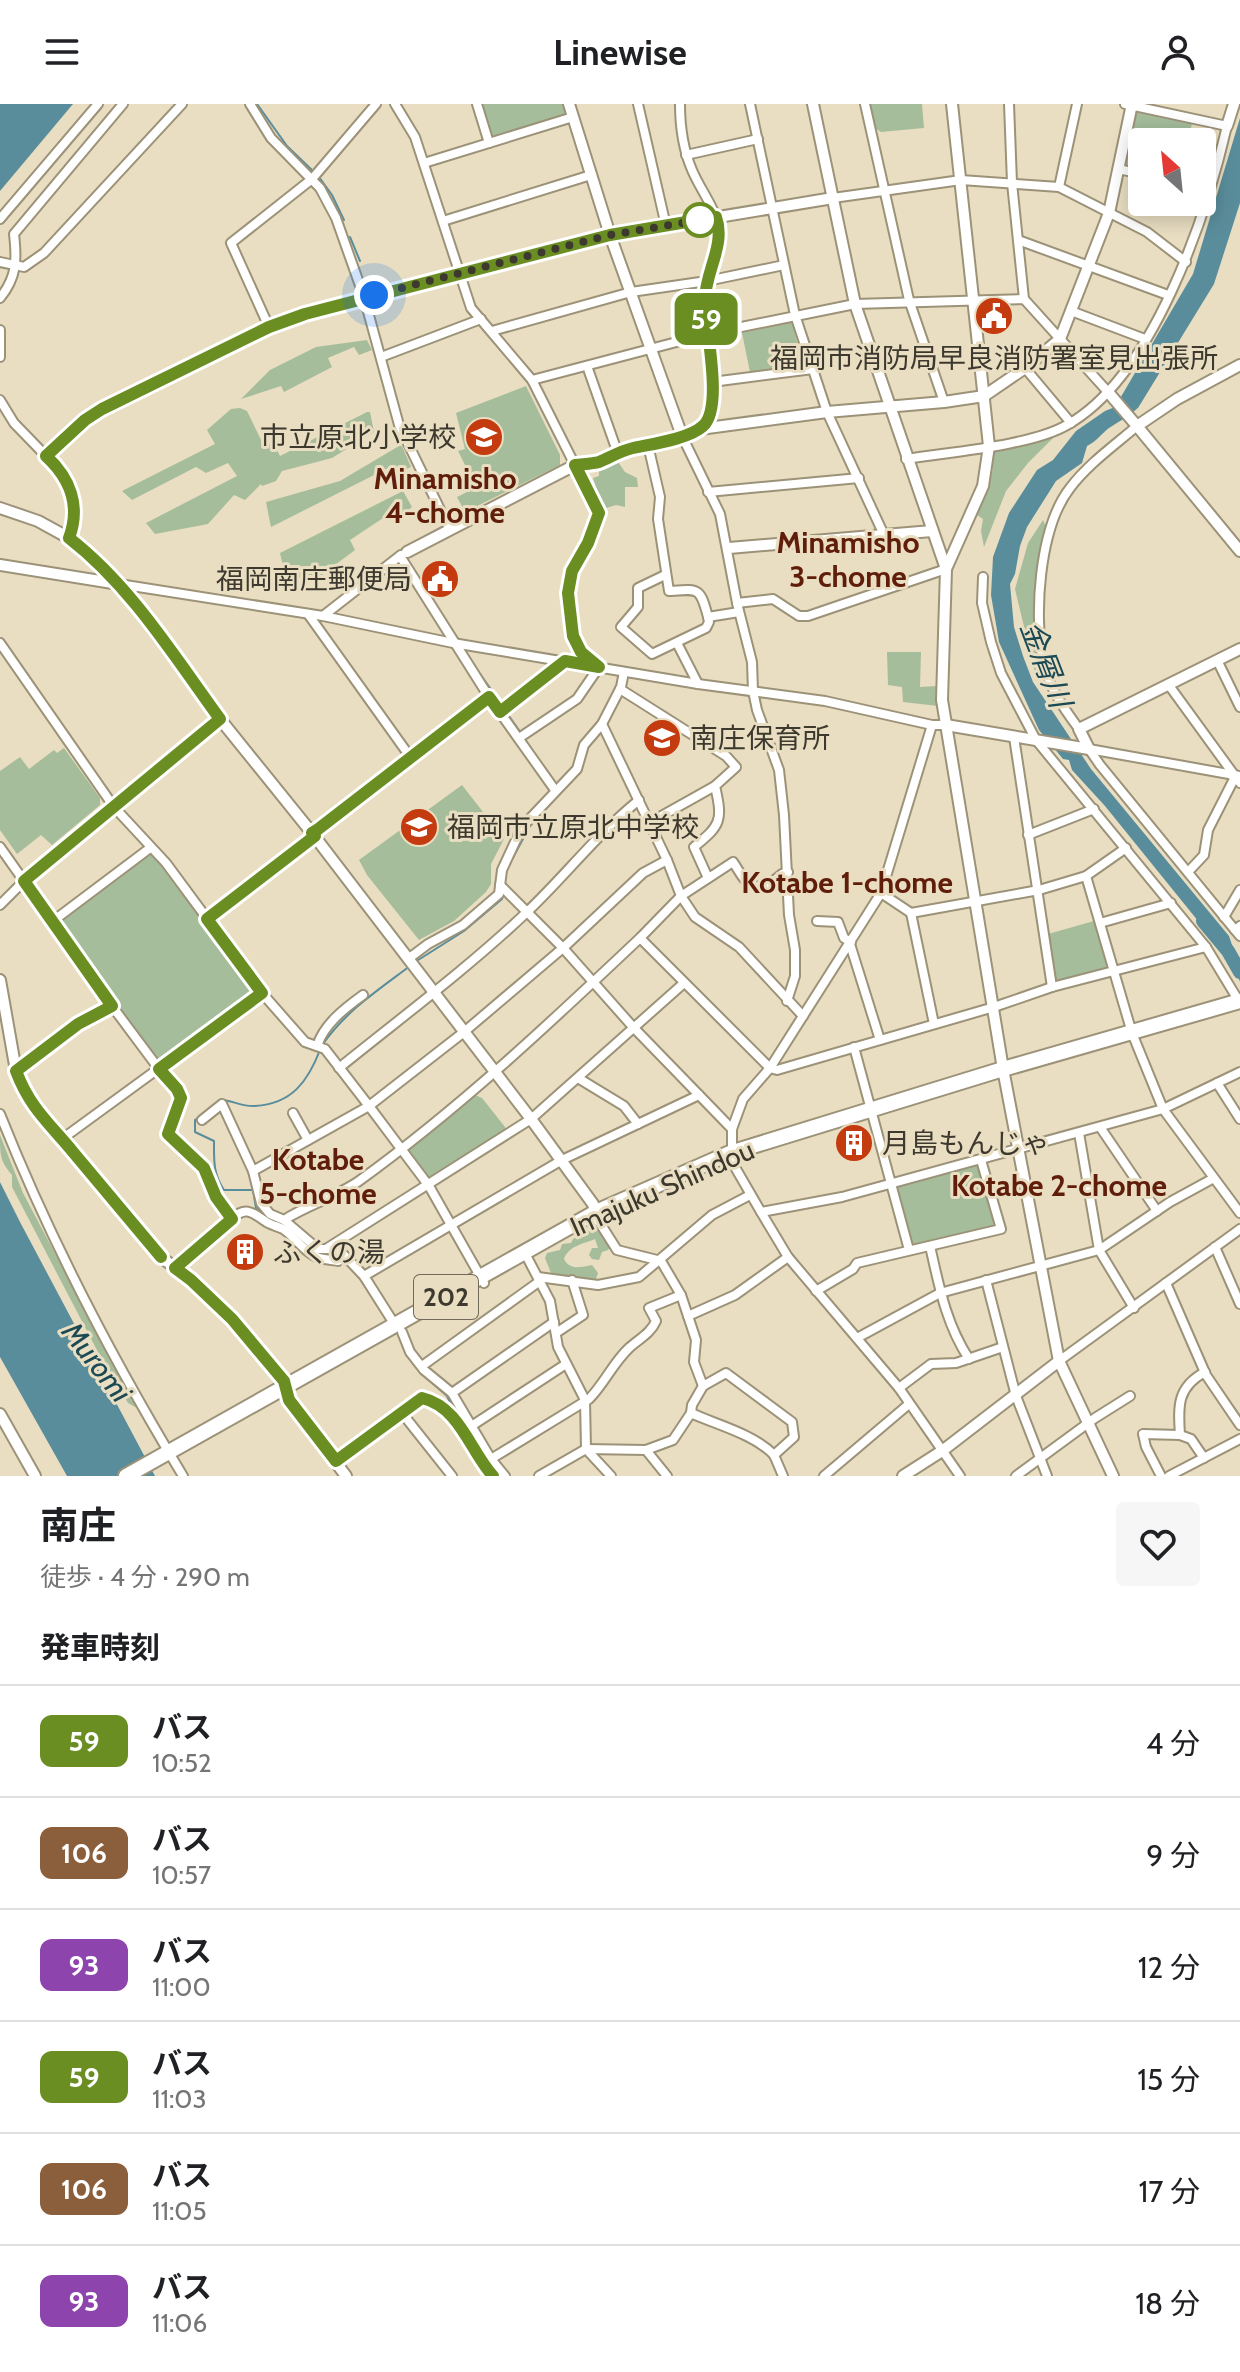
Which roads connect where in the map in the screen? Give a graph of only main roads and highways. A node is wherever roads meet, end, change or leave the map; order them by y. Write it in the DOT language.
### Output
graph roads {
  1 [pos="1240,1004"];
  2 [pos="597,1216"];
  3 [pos="483,1280"];
  4 [pos="171,1456"];
  5 [pos="126,1476"];
  6 [pos="145,1476"];
  1 -- 2 [label="highway, Imajuku Shindou / 202"];
  2 -- 3 [label="highway, Imajuku Shindou / 202"];
  2 -- 3 [label="highway, Imajuku Shindou / 202"];
  3 -- 4 [label="highway, Imajuku Shindou / 202"];
  4 -- 5 [label="highway, Imajuku Shindou / 202"];
  4 -- 6 [label="highway, Imajuku Shindou / 202"];
}
